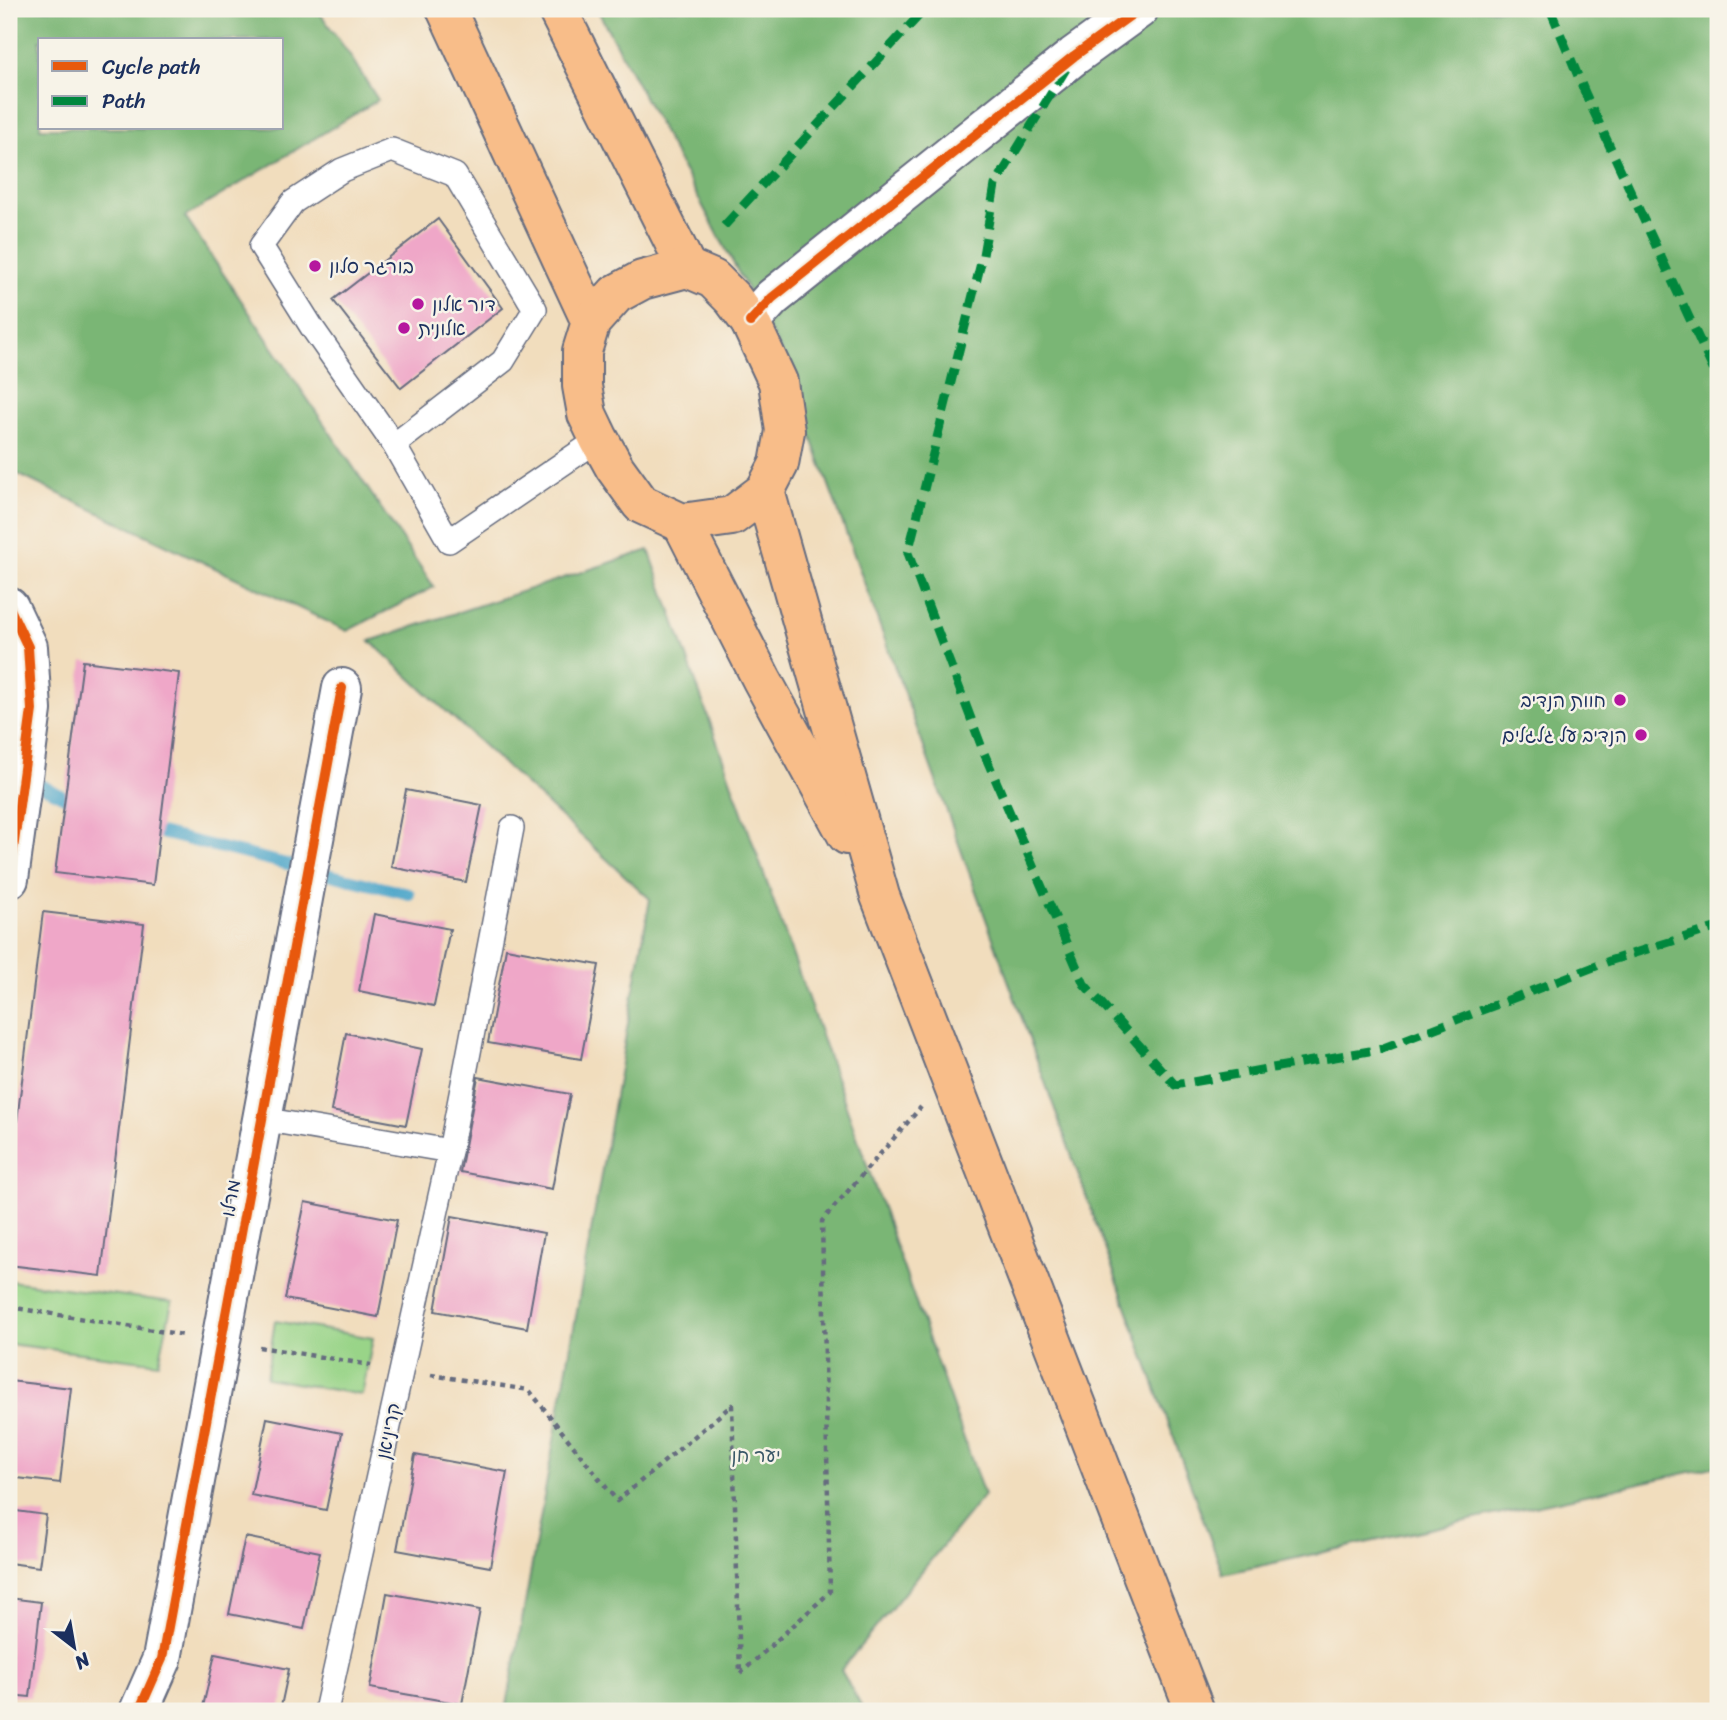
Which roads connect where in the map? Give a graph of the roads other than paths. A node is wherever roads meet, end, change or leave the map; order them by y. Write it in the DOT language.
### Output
graph roads {
  1 [pos="446,9"];
  2 [pos="557,9"];
  3 [pos="1139,9"];
  4 [pos="687,268"];
  5 [pos="591,321"];
  6 [pos="750,322"];
  7 [pos="599,439"];
  8 [pos="394,445"];
  9 [pos="765,491"];
  10 [pos="682,523"];
  11 [pos="9,607"];
  12 [pos="342,688"];
  13 [pos="512,828"];
  14 [pos="9,879"];
  15 [pos="880,895"];
  16 [pos="262,1119"];
  17 [pos="450,1151"];
  18 [pos="139,1711"];
  19 [pos="326,1711"];
  20 [pos="1195,1711"];
  1 -- 5 [label="main road"];
  2 -- 4 [label="main road"];
  3 -- 6 [label="street"];
  4 -- 5 [label="main road"];
  4 -- 6 [label="main road"];
  5 -- 7 [label="main road"];
  6 -- 9 [label="main road"];
  7 -- 8 [label="lane"];
  7 -- 10 [label="main road"];
  8 -- 8 [label="lane"];
  9 -- 10 [label="main road"];
  9 -- 15 [label="main road"];
  10 -- 15 [label="main road"];
  11 -- 14 [label="street"];
  12 -- 16 [label="street, מרלו"];
  13 -- 17 [label="lane, קריניאן"];
  15 -- 20 [label="main road"];
  16 -- 17 [label="lane"];
  16 -- 18 [label="street, מרלו"];
  17 -- 19 [label="lane, קריניאן"];
}
